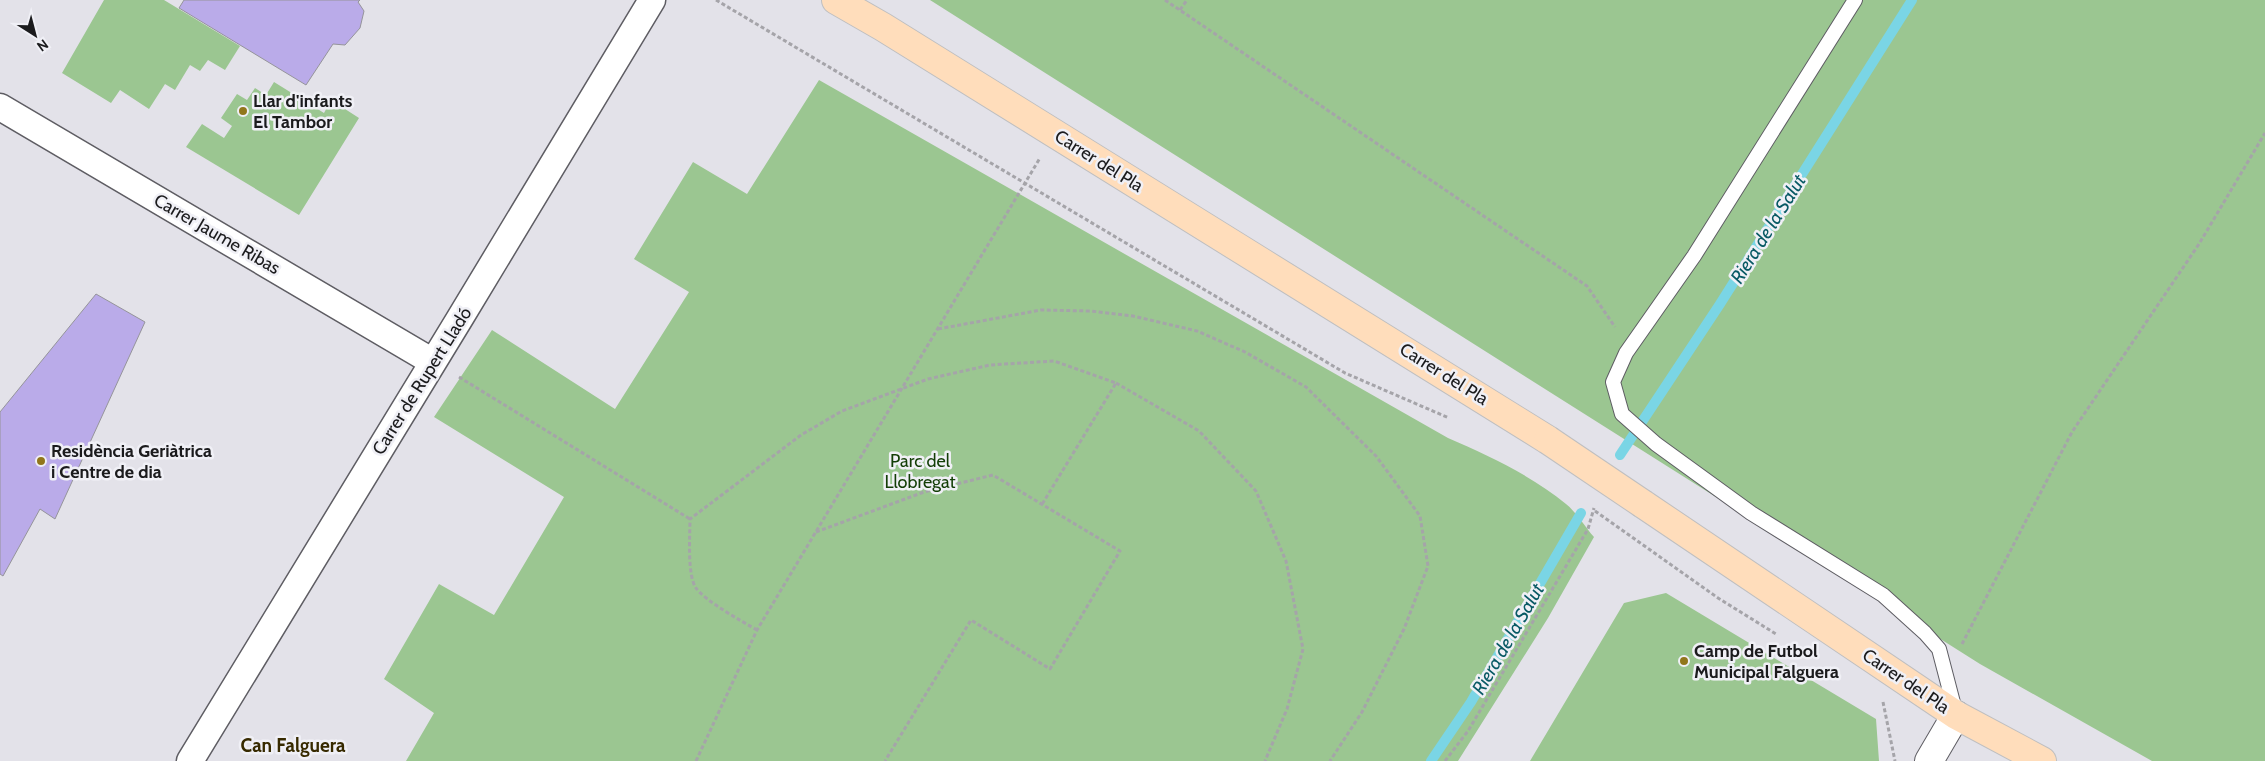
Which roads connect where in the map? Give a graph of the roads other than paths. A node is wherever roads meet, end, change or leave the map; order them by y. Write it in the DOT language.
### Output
graph roads {
  1 [pos="652,0"];
  2 [pos="836,0"];
  3 [pos="1855,0"];
  4 [pos="0,107"];
  5 [pos="433,362"];
  6 [pos="1956,715"];
  7 [pos="190,761"];
  8 [pos="1929,761"];
  9 [pos="2042,761"];
  1 -- 5 [label="street, Carrer de Rupert Lladó"];
  2 -- 6 [label="main road, Carrer del Pla, bridge"];
  3 -- 6 [label="lane"];
  4 -- 5 [label="street, Carrer Jaume Ribas"];
  5 -- 7 [label="street, Carrer de Rupert Lladó"];
  6 -- 8 [label="street"];
  6 -- 9 [label="main road, Carrer del Pla"];
}
